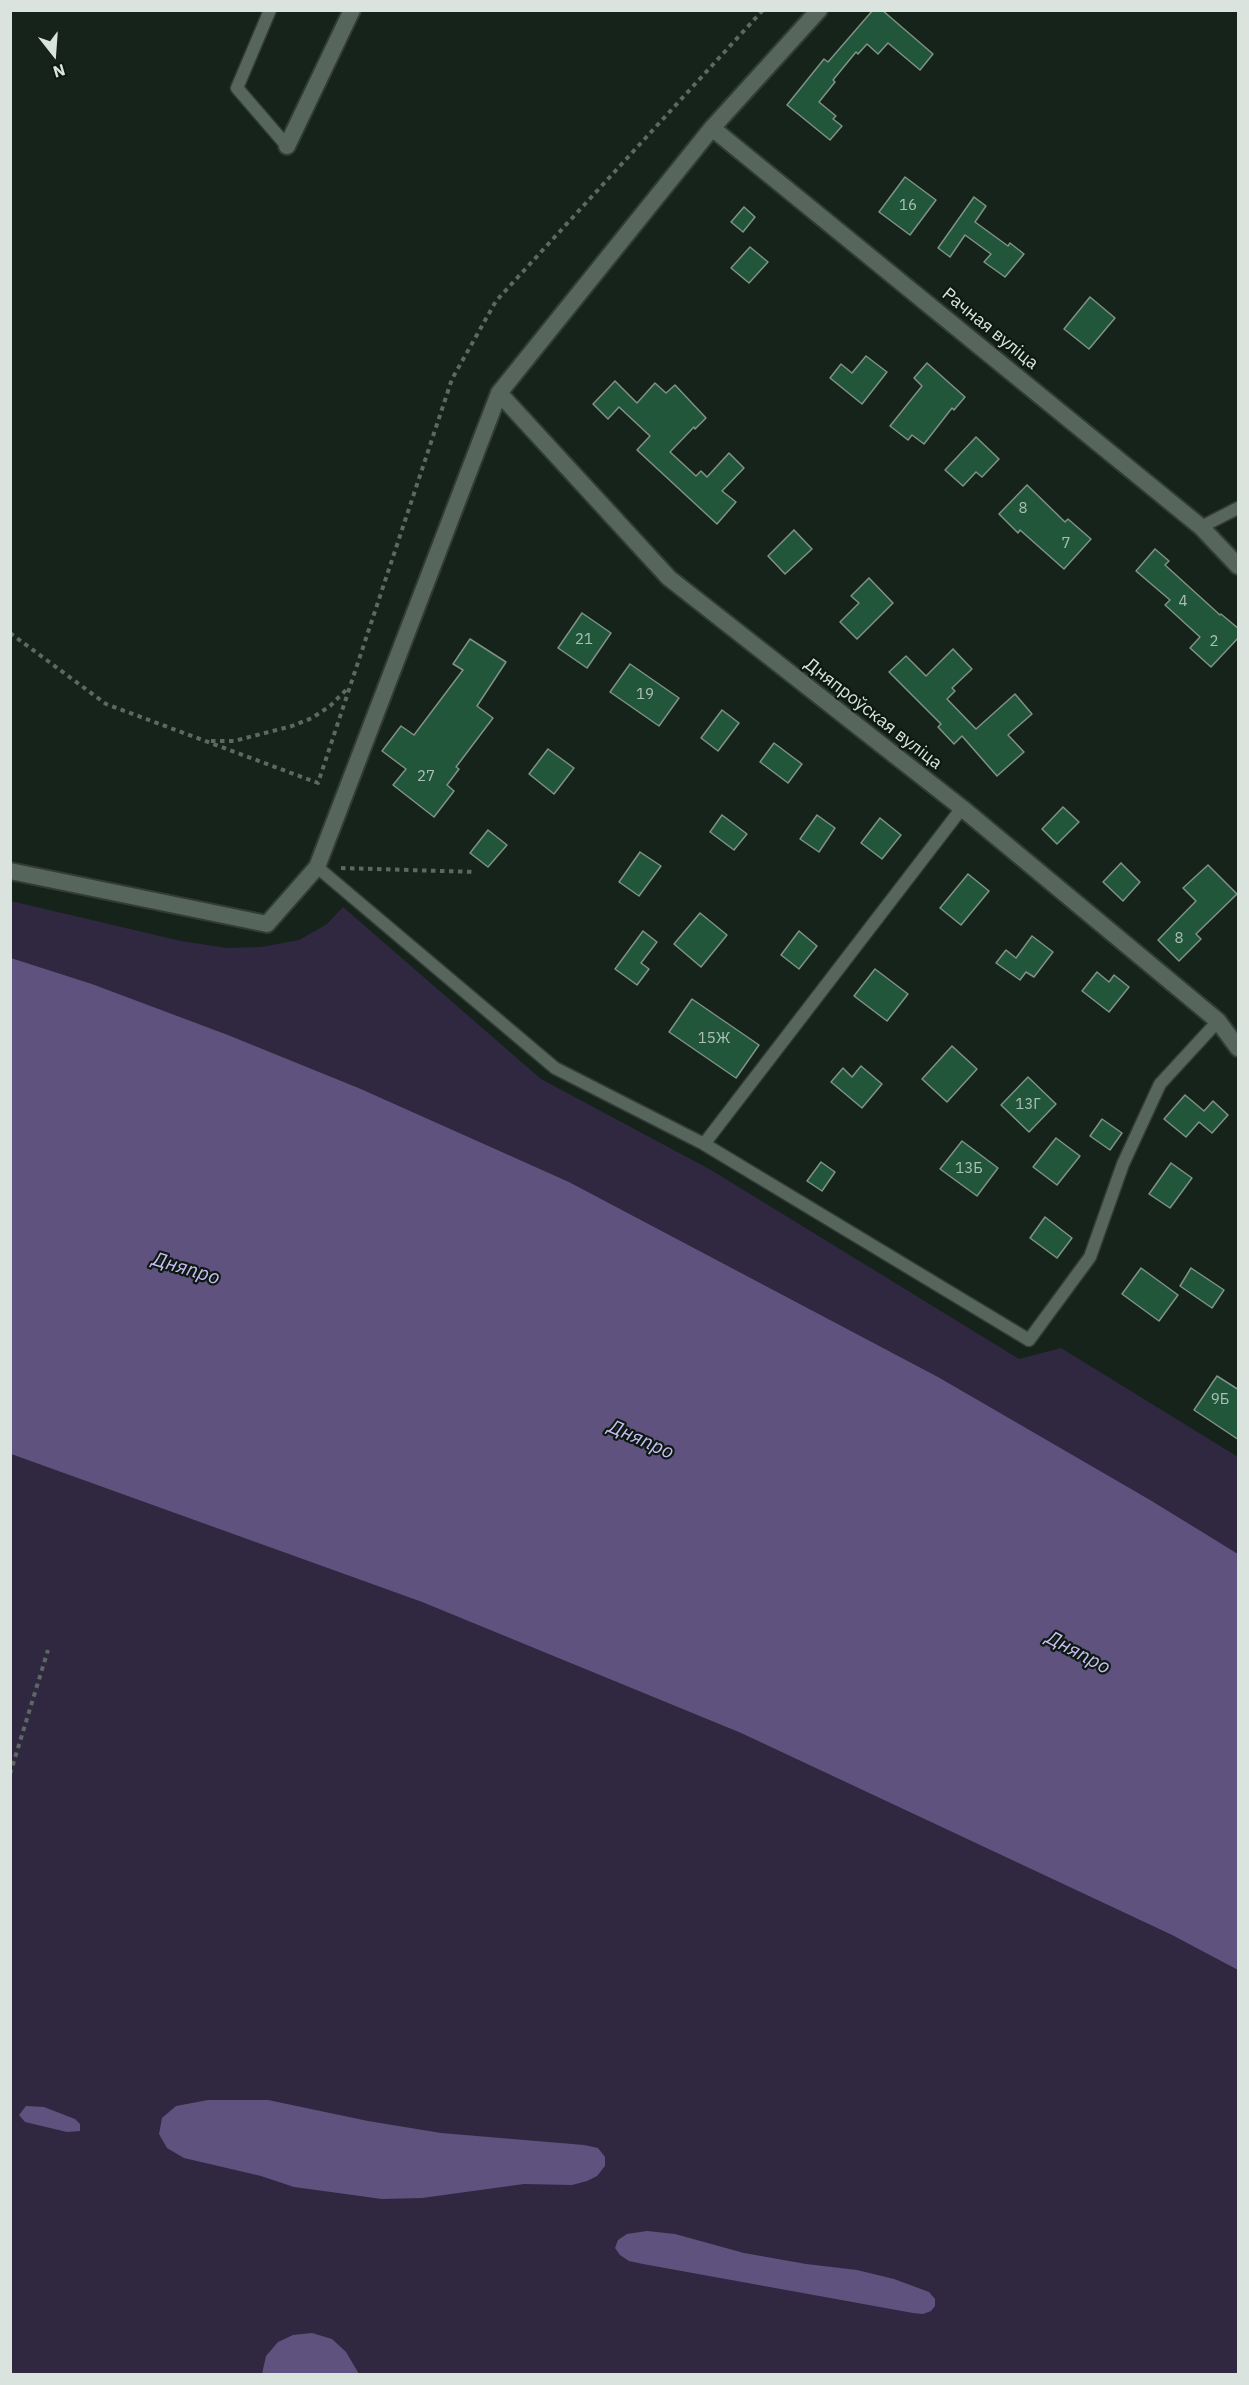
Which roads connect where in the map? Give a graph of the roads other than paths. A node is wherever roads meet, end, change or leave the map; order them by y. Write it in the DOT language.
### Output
graph roads {
  1 [pos="270,10"];
  2 [pos="352,10"];
  3 [pos="819,10"];
  4 [pos="712,128"];
  5 [pos="287,146"];
  6 [pos="499,393"];
  7 [pos="1239,508"];
  8 [pos="1202,527"];
  9 [pos="1239,566"];
  10 [pos="962,808"];
  11 [pos="317,867"];
  12 [pos="10,871"];
  13 [pos="1218,1021"];
  14 [pos="1239,1048"];
  15 [pos="704,1144"];
  1 -- 5 [label="lane"];
  2 -- 5 [label="street"];
  3 -- 4 [label="street"];
  4 -- 6 [label="street"];
  4 -- 8 [label="street, Рачная вуліца"];
  6 -- 10 [label="street, Дняпроўская вуліца"];
  6 -- 11 [label="street"];
  7 -- 8 [label="lane"];
  8 -- 9 [label="street, Рачная вуліца"];
  10 -- 13 [label="street, Дняпроўская вуліца"];
  10 -- 15 [label="lane"];
  11 -- 12 [label="street"];
  11 -- 15 [label="lane"];
  13 -- 14 [label="street, Дняпроўская вуліца"];
  13 -- 15 [label="lane"];
}
